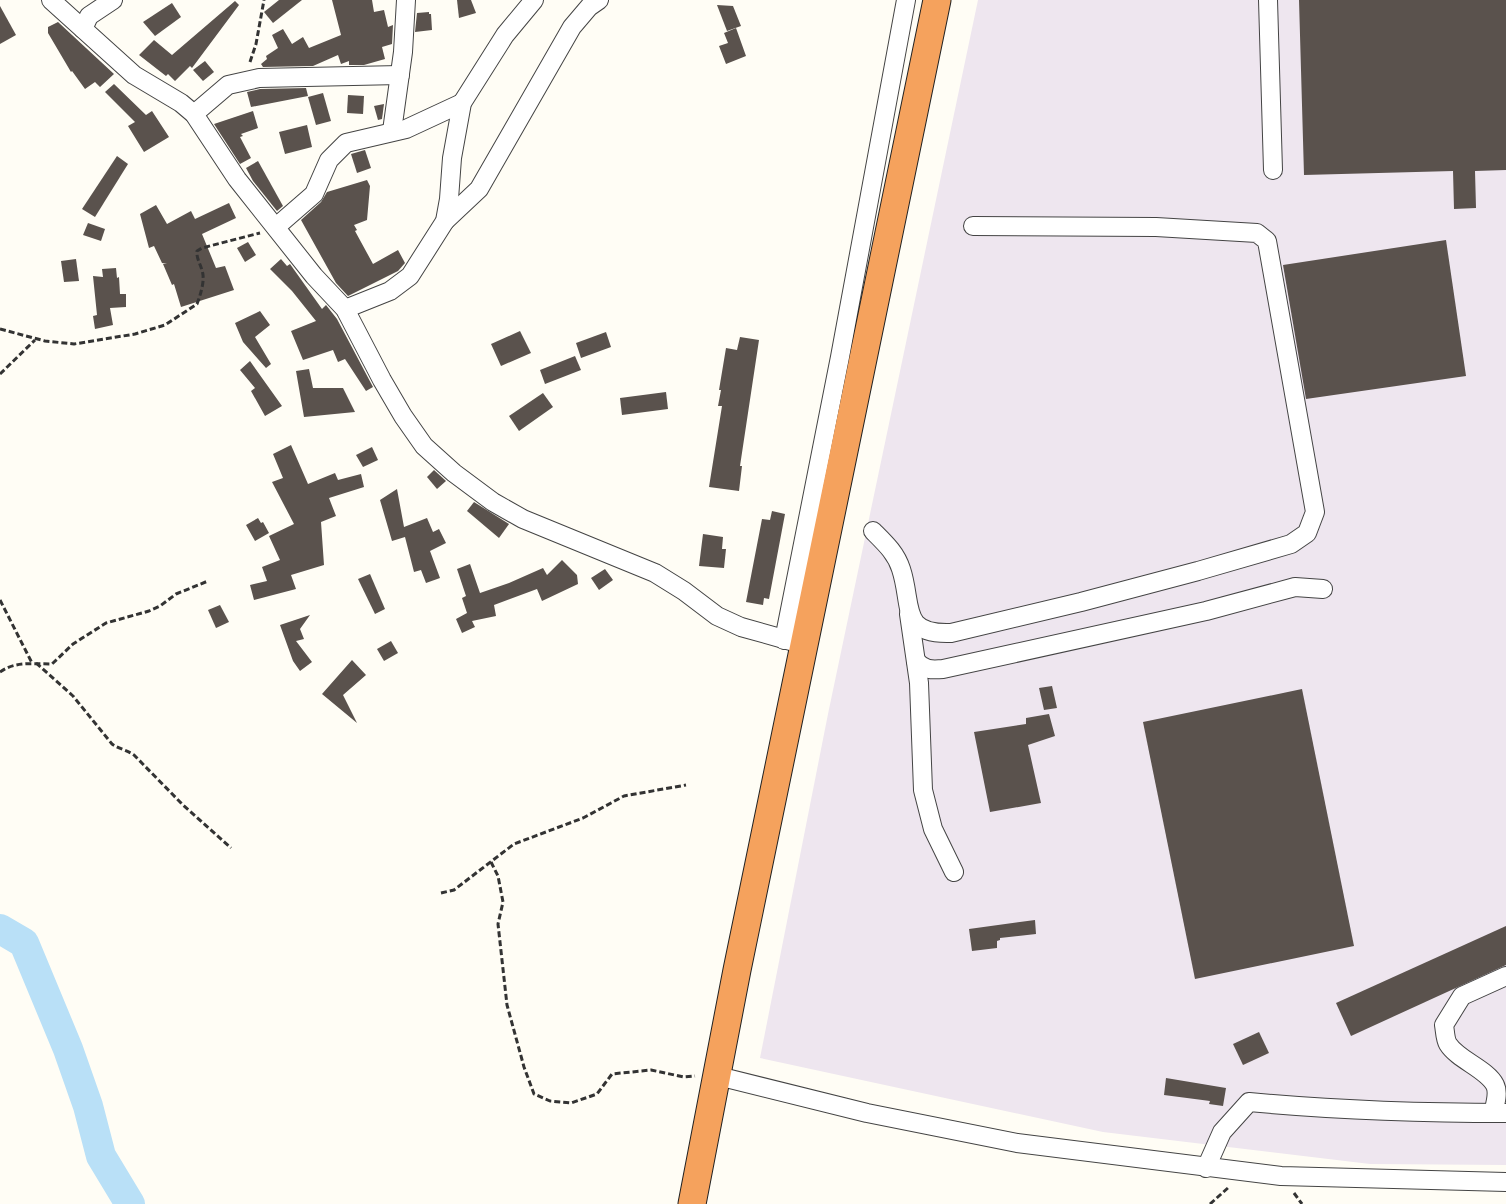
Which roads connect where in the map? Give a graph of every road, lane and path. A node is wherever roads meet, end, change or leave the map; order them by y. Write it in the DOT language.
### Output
graph roads {
  1 [pos="51,0"];
  2 [pos="113,0"];
  3 [pos="264,0"];
  4 [pos="406,0"];
  5 [pos="534,0"];
  6 [pos="599,0"];
  7 [pos="906,0"];
  8 [pos="937,0"];
  9 [pos="1268,0"];
  10 [pos="83,29"];
  11 [pos="250,63"];
  12 [pos="400,75"];
  13 [pos="462,102"];
  14 [pos="194,114"];
  15 [pos="392,131"];
  16 [pos="1273,170"];
  17 [pos="445,221"];
  18 [pos="973,226"];
  19 [pos="276,227"];
  20 [pos="345,309"];
  21 [pos="0,329"];
  22 [pos="37,339"];
  23 [pos="0,374"];
  24 [pos="873,531"];
  25 [pos="208,581"];
  26 [pos="1323,589"];
  27 [pos="0,600"];
  28 [pos="909,614"];
  29 [pos="794,642"];
  30 [pos="916,661"];
  31 [pos="32,663"];
  32 [pos="36,663"];
  33 [pos="0,672"];
  34 [pos="686,785"];
  35 [pos="231,848"];
  36 [pos="491,862"];
  37 [pos="954,872"];
  38 [pos="441,893"];
  39 [pos="1506,976"];
  40 [pos="717,1076"];
  41 [pos="1500,1113"];
  42 [pos="1206,1168"];
  43 [pos="1506,1182"];
  44 [pos="692,1204"];
  1 -- 10 [label="street"];
  2 -- 10 [label="street"];
  3 -- 11 [label="path"];
  4 -- 12 [label="street"];
  5 -- 13 [label="street"];
  6 -- 17 [label="street"];
  7 -- 29 [label="street"];
  8 -- 29 [label="highway"];
  9 -- 16 [label="street"];
  10 -- 14 [label="street"];
  12 -- 14 [label="street"];
  12 -- 15 [label="street"];
  13 -- 15 [label="street"];
  13 -- 17 [label="street"];
  14 -- 19 [label="street"];
  15 -- 19 [label="street"];
  17 -- 20 [label="street"];
  18 -- 28 [label="street"];
  19 -- 20 [label="street"];
  19 -- 22 [label="path"];
  20 -- 29 [label="street"];
  21 -- 22 [label="path"];
  22 -- 23 [label="path"];
  24 -- 28 [label="street"];
  25 -- 32 [label="path"];
  26 -- 30 [label="street"];
  27 -- 31 [label="path"];
  28 -- 30 [label="street"];
  29 -- 40 [label="highway"];
  30 -- 37 [label="street"];
  31 -- 32 [label="path"];
  31 -- 33 [label="path"];
  32 -- 35 [label="path"];
  34 -- 36 [label="path"];
  36 -- 38 [label="path"];
  36 -- 40 [label="path"];
  39 -- 41 [label="street"];
  40 -- 42 [label="street"];
  40 -- 44 [label="highway"];
  41 -- 42 [label="street"];
  42 -- 43 [label="street"];
}
